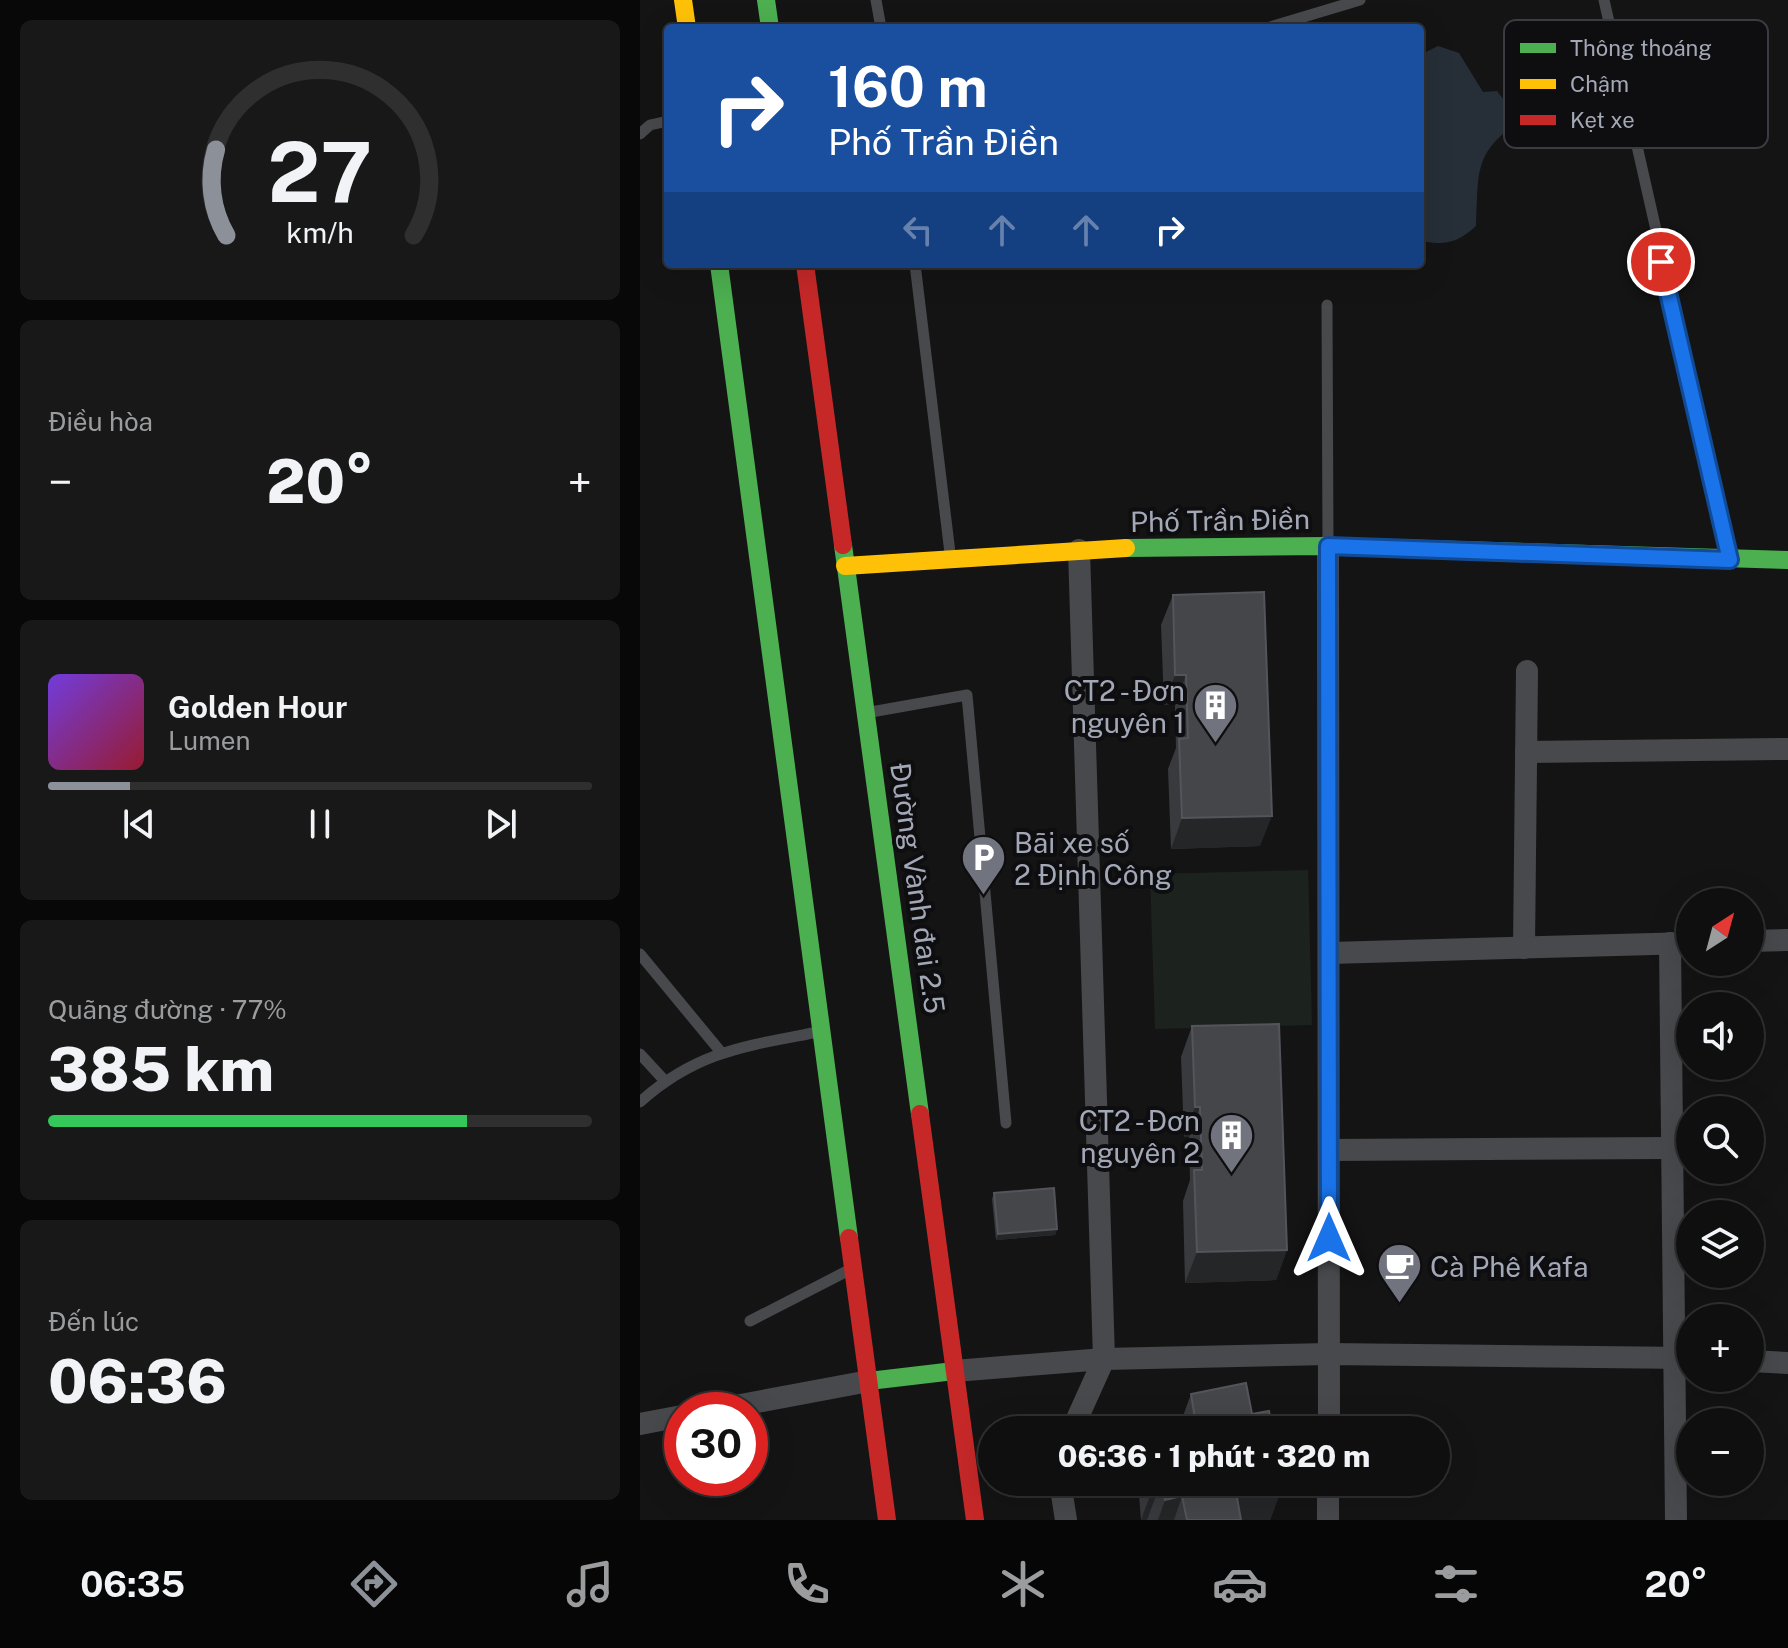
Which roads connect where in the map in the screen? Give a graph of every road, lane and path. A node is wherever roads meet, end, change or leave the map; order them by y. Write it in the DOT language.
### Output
graph roads {
  1 [pos="683,0"];
  2 [pos="766,0"];
  3 [pos="876,0"];
  4 [pos="1360,0"];
  5 [pos="1604,0"];
  6 [pos="1608,20"];
  7 [pos="686,24"];
  8 [pos="769,24"];
  9 [pos="880,24"];
  10 [pos="1280,24"];
  11 [pos="664,122"];
  12 [pos="640,134"];
  13 [pos="1637,148"];
  14 [pos="720,268"];
  15 [pos="806,268"];
  16 [pos="915,268"];
  17 [pos="1327,305"];
  18 [pos="1328,546"];
  19 [pos="1079,550"];
  20 [pos="950,556"];
  21 [pos="1730,560"];
  22 [pos="1788,560"];
  23 [pos="845,566"];
  24 [pos="1527,671"];
  25 [pos="866,712"];
  26 [pos="1788,749"];
  27 [pos="1526,752"];
  28 [pos="1788,940"];
  29 [pos="1764,941"];
  30 [pos="1676,943"];
  31 [pos="1524,948"];
  32 [pos="1330,953"];
  33 [pos="640,954"];
  34 [pos="1679,976"];
  35 [pos="822,1031"];
  36 [pos="720,1051"];
  37 [pos="640,1054"];
  38 [pos="664,1080"];
  39 [pos="640,1102"];
  40 [pos="1006,1123"];
  41 [pos="1672,1148"];
  42 [pos="1329,1150"];
  43 [pos="854,1268"];
  44 [pos="1679,1304"];
  45 [pos="750,1321"];
  46 [pos="1329,1354"];
  47 [pos="1676,1358"];
  48 [pos="1104,1359"];
  49 [pos="1764,1362"];
  50 [pos="1788,1363"];
  51 [pos="954,1371"];
  52 [pos="869,1381"];
  53 [pos="1681,1392"];
  54 [pos="768,1400"];
  55 [pos="1078,1416"];
  56 [pos="1329,1416"];
  57 [pos="664,1419"];
  58 [pos="640,1424"];
  59 [pos="1062,1496"];
  60 [pos="1328,1496"];
  61 [pos="887,1520"];
  62 [pos="975,1520"];
  63 [pos="1066,1520"];
  64 [pos="1328,1520"];
  65 [pos="1676,1520"];
  1 -- 7 [label="main road"];
  2 -- 8 [label="main road"];
  3 -- 9 [label="lane"];
  4 -- 10 [label="lane"];
  5 -- 6 [label="lane"];
  11 -- 12 [label="lane"];
  13 -- 21 [label="lane"];
  14 -- 35 [label="main road"];
  15 -- 23 [label="main road, Đường Vành đai 2.5"];
  16 -- 20 [label="lane"];
  17 -- 18 [label="lane"];
  18 -- 19 [label="main road, Phố Trần Điền"];
  18 -- 21 [label="main road, Phố Trần Điền"];
  18 -- 32 [label="street"];
  19 -- 20 [label="main road, Phố Trần Điền"];
  19 -- 48 [label="street"];
  20 -- 23 [label="main road, Phố Trần Điền"];
  21 -- 22 [label="main road, Phố Trần Điền"];
  23 -- 25 [label="main road, Đường Vành đai 2.5"];
  24 -- 27 [label="street"];
  25 -- 40 [label="lane"];
  25 -- 51 [label="main road, Đường Vành đai 2.5"];
  26 -- 27 [label="street"];
  27 -- 31 [label="street"];
  28 -- 29 [label="street"];
  30 -- 31 [label="street"];
  31 -- 32 [label="street"];
  32 -- 42 [label="street"];
  33 -- 36 [label="lane"];
  34 -- 41 [label="street"];
  35 -- 36 [label="lane"];
  35 -- 43 [label="main road"];
  36 -- 38 [label="lane"];
  37 -- 38 [label="lane"];
  38 -- 39 [label="lane"];
  41 -- 42 [label="street"];
  41 -- 44 [label="street"];
  42 -- 46 [label="street"];
  43 -- 45 [label="lane"];
  43 -- 52 [label="main road"];
  46 -- 47 [label="street"];
  46 -- 48 [label="street"];
  46 -- 56 [label="street"];
  48 -- 51 [label="street"];
  48 -- 55 [label="street"];
  49 -- 50 [label="street"];
  51 -- 52 [label="main road"];
  51 -- 62 [label="main road, Đường Vành đai 2.5"];
  52 -- 54 [label="street"];
  52 -- 61 [label="main road"];
  53 -- 65 [label="street"];
  57 -- 58 [label="street"];
  59 -- 63 [label="street"];
  60 -- 64 [label="street"];
}
